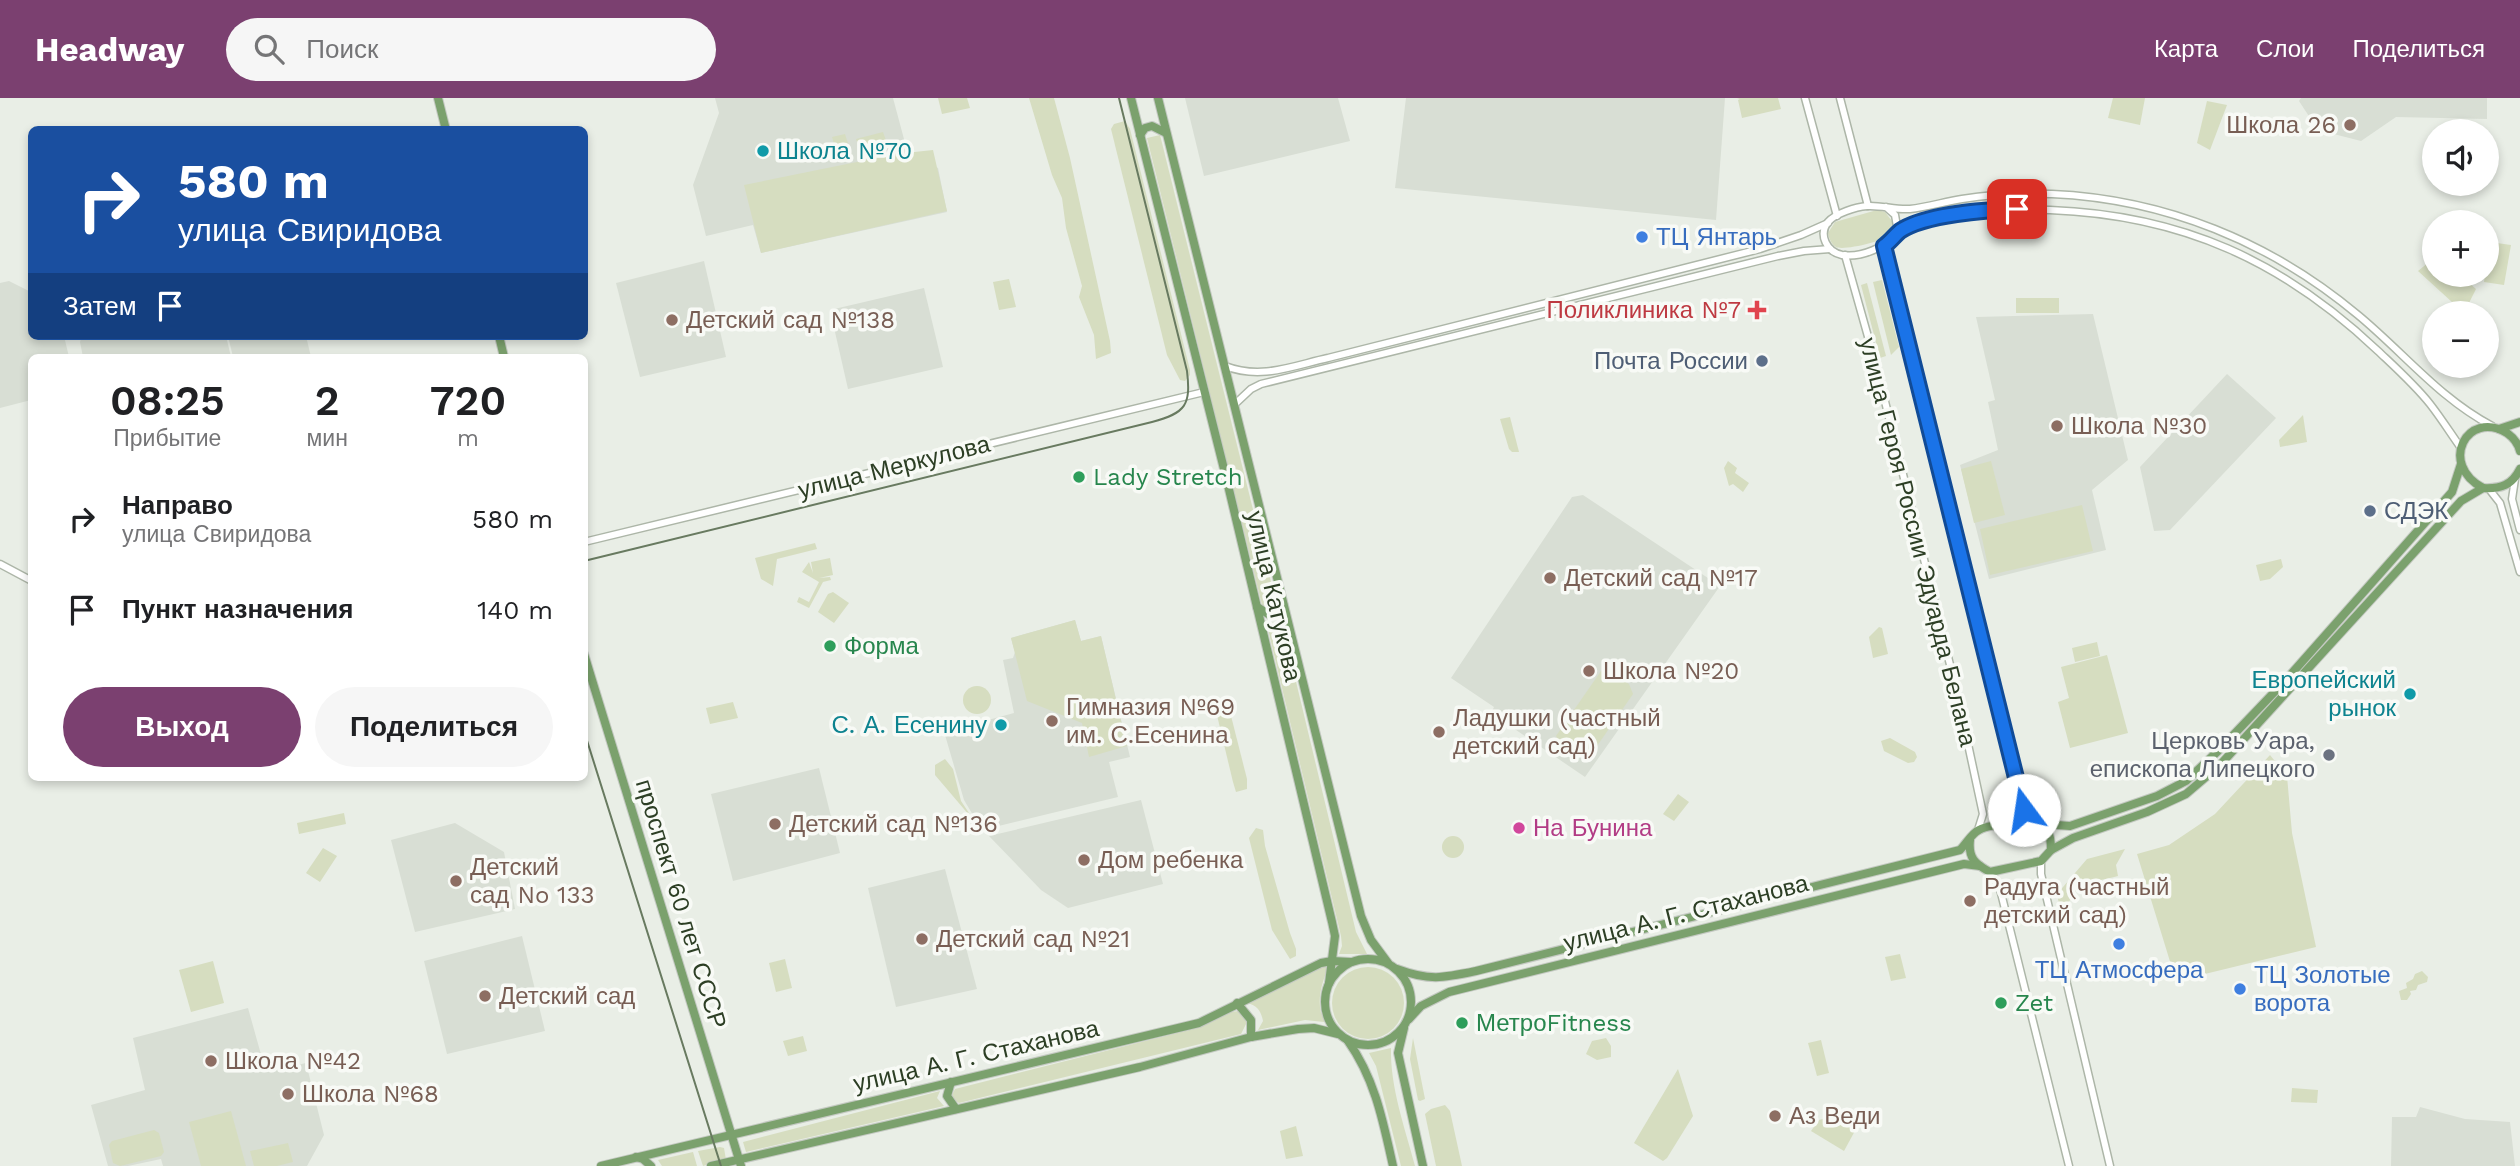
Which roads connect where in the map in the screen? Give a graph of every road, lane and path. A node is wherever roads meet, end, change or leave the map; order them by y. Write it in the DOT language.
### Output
graph roads {
  1 [pos="438,98"];
  2 [pos="1131,98"];
  3 [pos="1158,98"];
  4 [pos="1805,98"];
  5 [pos="1840,98"];
  6 [pos="445,126"];
  7 [pos="1167,134"];
  8 [pos="1140,135"];
  9 [pos="1868,206"];
  10 [pos="1886,207"];
  11 [pos="1837,216"];
  12 [pos="1828,223"];
  13 [pos="1898,232"];
  14 [pos="1884,246"];
  15 [pos="1830,249"];
  16 [pos="1845,255"];
  17 [pos="1225,366"];
  18 [pos="1204,392"];
  19 [pos="1235,404"];
  20 [pos="2520,422"];
  21 [pos="2496,427"];
  22 [pos="2461,448"];
  23 [pos="2520,451"];
  24 [pos="2461,464"];
  25 [pos="2520,469"];
  26 [pos="2515,479"];
  27 [pos="2486,489"];
  28 [pos="2520,530"];
  29 [pos="588,541"];
  30 [pos="0,564"];
  31 [pos="2520,572"];
  32 [pos="28,579"];
  33 [pos="1283,604"];
  34 [pos="1257,607"];
  35 [pos="588,667"];
  36 [pos="2030,817"];
  37 [pos="2043,824"];
  38 [pos="1978,830"];
  39 [pos="1970,840"];
  40 [pos="2051,850"];
  41 [pos="2041,861"];
  42 [pos="1980,866"];
  43 [pos="1990,872"];
  44 [pos="1335,946"];
  45 [pos="1332,961"];
  46 [pos="1351,962"];
  47 [pos="1321,963"];
  48 [pos="1388,963"];
  49 [pos="1397,970"];
  50 [pos="1329,983"];
  51 [pos="1237,1003"];
  52 [pos="1407,1022"];
  53 [pos="1338,1034"];
  54 [pos="1251,1037"];
  55 [pos="1348,1041"];
  56 [pos="951,1082"];
  57 [pos="956,1109"];
  58 [pos="731,1134"];
  59 [pos="635,1157"];
  60 [pos="740,1163"];
  61 [pos="601,1166"];
  62 [pos="650,1166"];
  63 [pos="711,1166"];
  64 [pos="1393,1166"];
  65 [pos="1423,1166"];
  66 [pos="2069,1166"];
  67 [pos="2110,1166"];
  1 -- 6 [label="main road"];
  2 -- 8 [label="main road, улица Катукова"];
  3 -- 7 [label="main road, улица Катукова"];
  4 -- 11 [label="street"];
  5 -- 9 [label="street"];
  7 -- 8 [label="main road"];
  7 -- 17 [label="main road, улица Катукова"];
  8 -- 18 [label="main road, улица Катукова"];
  9 -- 10 [label="street"];
  9 -- 11 [label="street"];
  10 -- 13 [label="street"];
  10 -- 21 [label="street"];
  11 -- 12 [label="street"];
  12 -- 15 [label="street"];
  12 -- 17 [label="street"];
  13 -- 14 [label="street"];
  13 -- 22 [label="street"];
  14 -- 16 [label="street"];
  14 -- 36 [label="street, улица Героя России Эдуарда Белана"];
  15 -- 16 [label="street"];
  15 -- 19 [label="street"];
  16 -- 38 [label="street, улица Героя России Эдуарда Белана"];
  17 -- 19 [label="main road, улица Катукова"];
  18 -- 29 [label="street, улица Меркулова"];
  18 -- 34 [label="main road, улица Катукова"];
  19 -- 33 [label="main road, улица Катукова"];
  20 -- 21 [label="main road"];
  21 -- 22 [label="main road"];
  21 -- 23 [label="main road"];
  22 -- 24 [label="main road"];
  24 -- 27 [label="main road"];
  24 -- 37 [label="main road"];
  25 -- 26 [label="main road"];
  26 -- 27 [label="main road"];
  26 -- 28 [label="street"];
  27 -- 31 [label="street"];
  27 -- 40 [label="main road"];
  30 -- 32 [label="street"];
  33 -- 34 [label="main road"];
  33 -- 48 [label="main road, улица Катукова"];
  34 -- 44 [label="main road, улица Катукова"];
  35 -- 58 [label="main road, проспект 60 лет СССР"];
  36 -- 37 [label="main road"];
  36 -- 38 [label="main road"];
  37 -- 40 [label="main road"];
  38 -- 39 [label="main road"];
  39 -- 42 [label="main road"];
  39 -- 49 [label="main road, улица А. Г. Стаханова"];
  40 -- 41 [label="main road"];
  41 -- 43 [label="main road"];
  41 -- 67 [label="street"];
  42 -- 43 [label="main road"];
  42 -- 52 [label="main road, улица А. Г. Стаханова"];
  43 -- 66 [label="street"];
  44 -- 45 [label="main road, улица Катукова"];
  44 -- 47 [label="main road"];
  45 -- 46 [label="main road, улица А. Г. Стаханова"];
  45 -- 47 [label="main road, улица А. Г. Стаханова"];
  45 -- 50 [label="main road, улица Катукова"];
  46 -- 48 [label="main road"];
  46 -- 50 [label="main road"];
  47 -- 51 [label="main road, улица А. Г. Стаханова"];
  48 -- 49 [label="main road"];
  49 -- 52 [label="main road"];
  50 -- 53 [label="main road"];
  51 -- 54 [label="main road"];
  51 -- 56 [label="main road, улица А. Г. Стаханова"];
  52 -- 55 [label="main road"];
  52 -- 65 [label="main road"];
  53 -- 54 [label="main road, улица А. Г. Стаханова"];
  53 -- 55 [label="main road"];
  54 -- 57 [label="main road, улица А. Г. Стаханова"];
  55 -- 64 [label="main road"];
  56 -- 57 [label="main road"];
  56 -- 58 [label="main road, улица А. Г. Стаханова"];
  57 -- 60 [label="main road, улица А. Г. Стаханова"];
  58 -- 59 [label="main road, улица А. Г. Стаханова"];
  58 -- 60 [label="main road, проспект 60 лет СССР"];
  59 -- 61 [label="main road, улица А. Г. Стаханова"];
  59 -- 62 [label="main road"];
  60 -- 63 [label="main road, улица А. Г. Стаханова"];
}
